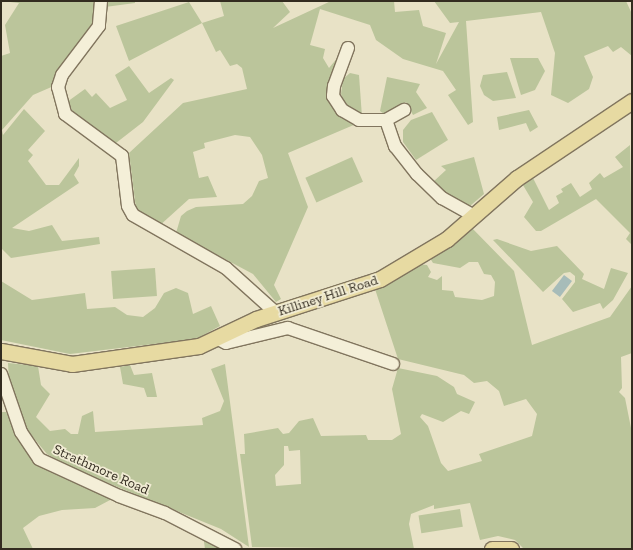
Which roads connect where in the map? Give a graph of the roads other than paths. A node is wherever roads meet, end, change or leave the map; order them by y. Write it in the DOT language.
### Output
graph roads {
  1 [pos="101,1"];
  2 [pos="348,48"];
  3 [pos="632,101"];
  4 [pos="404,110"];
  5 [pos="386,120"];
  6 [pos="475,216"];
  7 [pos="276,313"];
  8 [pos="216,338"];
  9 [pos="1,351"];
  10 [pos="393,364"];
  11 [pos="1,374"];
  12 [pos="235,549"];
  13 [pos="492,549"];
  14 [pos="511,549"];
  1 -- 7 [label="street"];
  2 -- 5 [label="street"];
  3 -- 6 [label="main road, Killiney Hill Road"];
  4 -- 5 [label="street"];
  5 -- 6 [label="street"];
  6 -- 7 [label="main road, Killiney Hill Road"];
  7 -- 8 [label="main road, Killiney Hill Road"];
  8 -- 9 [label="main road, Killiney Hill Road"];
  8 -- 10 [label="street"];
  11 -- 12 [label="street, Strathmore Road"];
  13 -- 14 [label="main road"];
}
